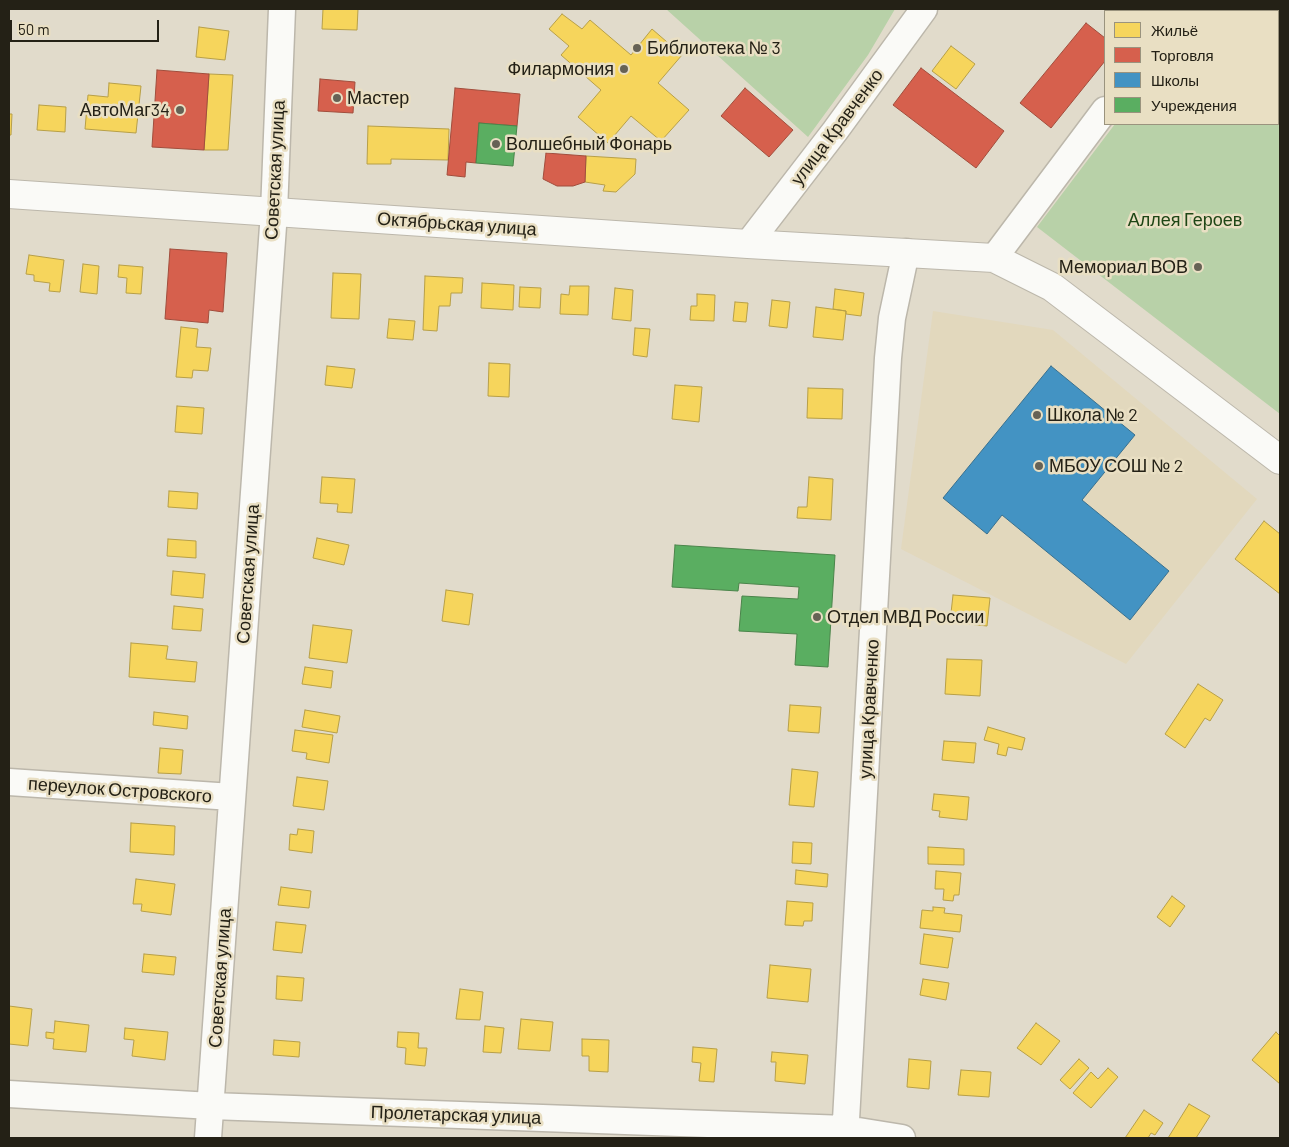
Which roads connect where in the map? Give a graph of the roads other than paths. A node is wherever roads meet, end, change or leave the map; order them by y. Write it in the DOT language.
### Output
graph roads {
  1 [pos="282,9"];
  2 [pos="924,9"];
  3 [pos="1104,111"];
  4 [pos="9,194"];
  5 [pos="274,212"];
  6 [pos="748,244"];
  7 [pos="906,252"];
  8 [pos="994,258"];
  9 [pos="1280,460"];
  10 [pos="9,782"];
  11 [pos="232,797"];
  12 [pos="9,1094"];
  13 [pos="211,1106"];
  14 [pos="846,1134"];
  15 [pos="208,1138"];
  16 [pos="902,1138"];
  1 -- 5 [label="street, Советская улица"];
  2 -- 6 [label="street, улица Кравченко"];
  3 -- 8 [label="street"];
  4 -- 5 [label="main road, Октябрьская улица"];
  5 -- 6 [label="main road, Октябрьская улица"];
  5 -- 11 [label="street, Советская улица"];
  6 -- 7 [label="main road, Октябрьская улица"];
  7 -- 8 [label="main road, Октябрьская улица"];
  7 -- 14 [label="street, улица Кравченко"];
  8 -- 9 [label="main road"];
  10 -- 11 [label="street, переулок Островского"];
  11 -- 13 [label="street, Советская улица"];
  12 -- 13 [label="street, Пролетарская улица"];
  13 -- 14 [label="street, Пролетарская улица"];
  13 -- 15 [label="street, Советская улица"];
  14 -- 16 [label="street, Пролетарская улица"];
}
